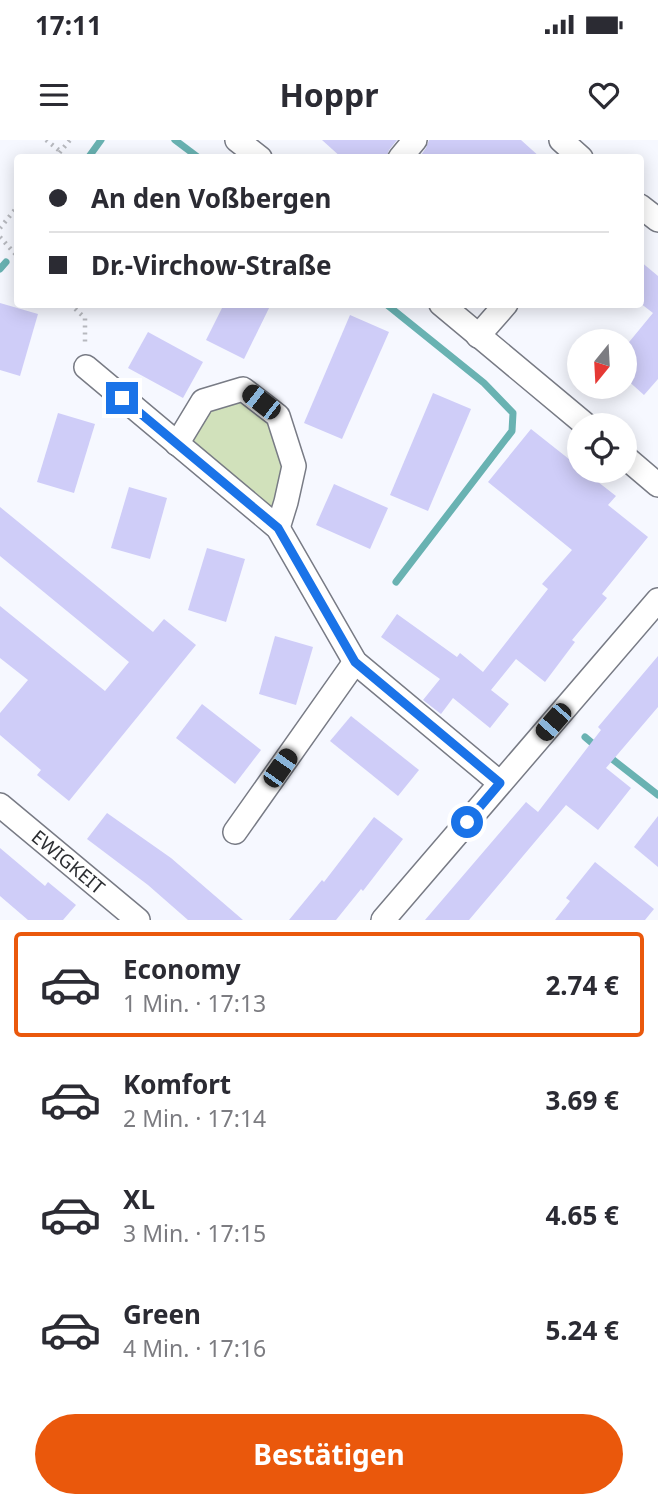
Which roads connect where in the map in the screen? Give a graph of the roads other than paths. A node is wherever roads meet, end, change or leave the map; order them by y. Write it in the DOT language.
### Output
graph roads {
  1 [pos="237,140"];
  2 [pos="415,140"];
  3 [pos="255,154"];
  4 [pos="403,154"];
  5 [pos="644,209"];
  6 [pos="658,220"];
  7 [pos="446,308"];
  8 [pos="502,308"];
  9 [pos="478,336"];
  10 [pos="86,367"];
  11 [pos="571,413"];
  12 [pos="177,444"];
  13 [pos="637,467"];
  14 [pos="658,485"];
  15 [pos="278,528"];
  16 [pos="658,600"];
  17 [pos="355,662"];
  18 [pos="500,783"];
  19 [pos="0,805"];
  20 [pos="235,832"];
  21 [pos="138,920"];
  22 [pos="383,920"];
  1 -- 3 [label="street"];
  2 -- 4 [label="street"];
  5 -- 6 [label="street"];
  7 -- 9 [label="street"];
  8 -- 9 [label="street"];
  9 -- 11 [label="street"];
  10 -- 12 [label="street"];
  12 -- 15 [label="street"];
  12 -- 15 [label="street"];
  13 -- 14 [label="street"];
  15 -- 17 [label="street"];
  16 -- 18 [label="street"];
  17 -- 18 [label="street"];
  17 -- 20 [label="street"];
  18 -- 22 [label="street"];
  19 -- 21 [label="street, EWIGKEIT"];
}
